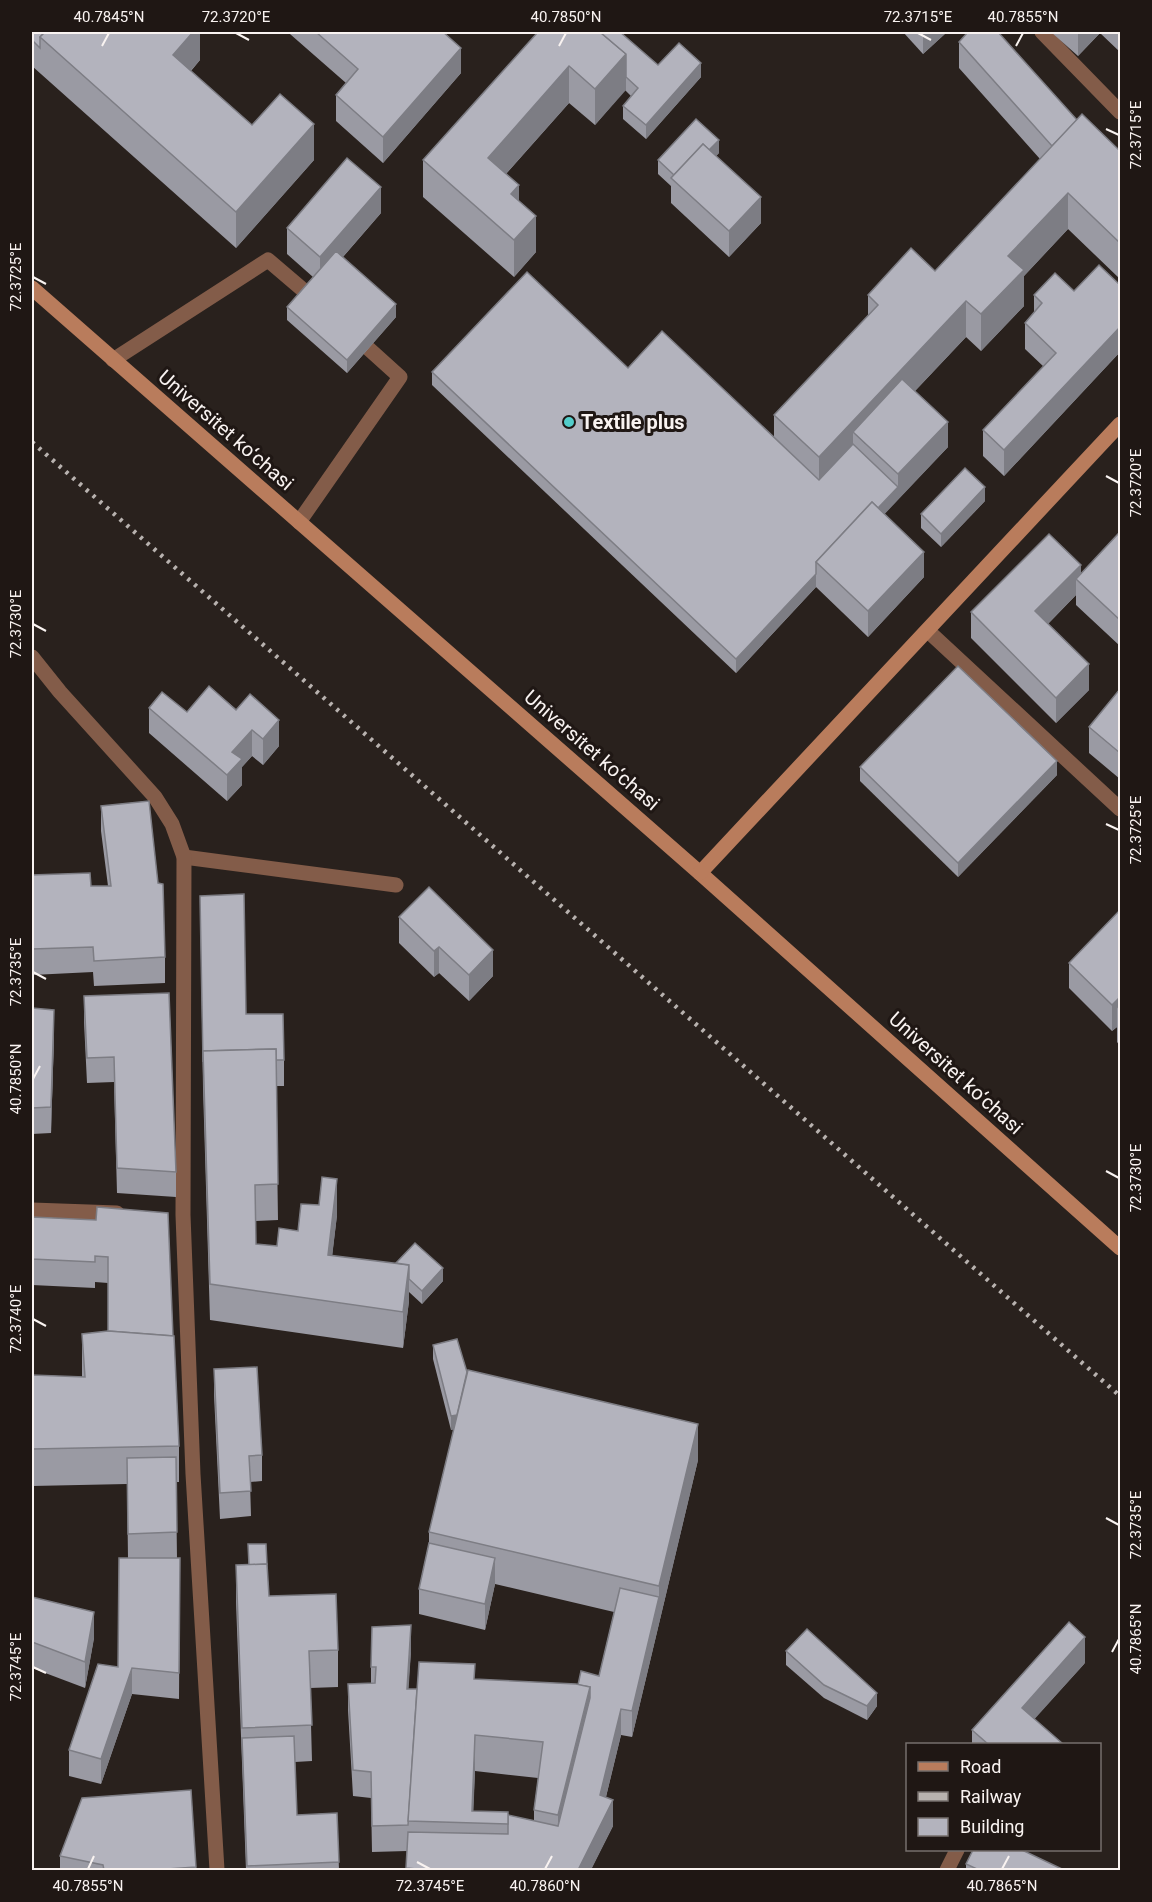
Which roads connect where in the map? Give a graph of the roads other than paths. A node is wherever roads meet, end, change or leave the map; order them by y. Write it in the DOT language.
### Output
graph roads {
  1 [pos="1042,32"];
  2 [pos="1120,112"];
  3 [pos="32,288"];
  4 [pos="309,295"];
  5 [pos="369,349"];
  6 [pos="114,360"];
  7 [pos="1120,424"];
  8 [pos="299,522"];
  9 [pos="928,631"];
  10 [pos="32,657"];
  11 [pos="1120,809"];
  12 [pos="183,857"];
  13 [pos="700,873"];
  14 [pos="396,885"];
  15 [pos="32,1210"];
  16 [pos="136,1214"];
  17 [pos="1120,1248"];
  18 [pos="956,1851"];
  19 [pos="217,1870"];
  20 [pos="947,1870"];
  1 -- 2 [label="street"];
  3 -- 6 [label="main road, Universitet kо‘chasi"];
  4 -- 6 [label="street"];
  5 -- 8 [label="street"];
  6 -- 8 [label="main road, Universitet kо‘chasi"];
  7 -- 9 [label="main road"];
  8 -- 13 [label="main road, Universitet kо‘chasi"];
  9 -- 11 [label="street"];
  9 -- 13 [label="main road"];
  10 -- 12 [label="street"];
  12 -- 14 [label="street"];
  12 -- 19 [label="street"];
  13 -- 17 [label="main road, Universitet kо‘chasi"];
  15 -- 16 [label="street"];
  18 -- 20 [label="street"];
}
